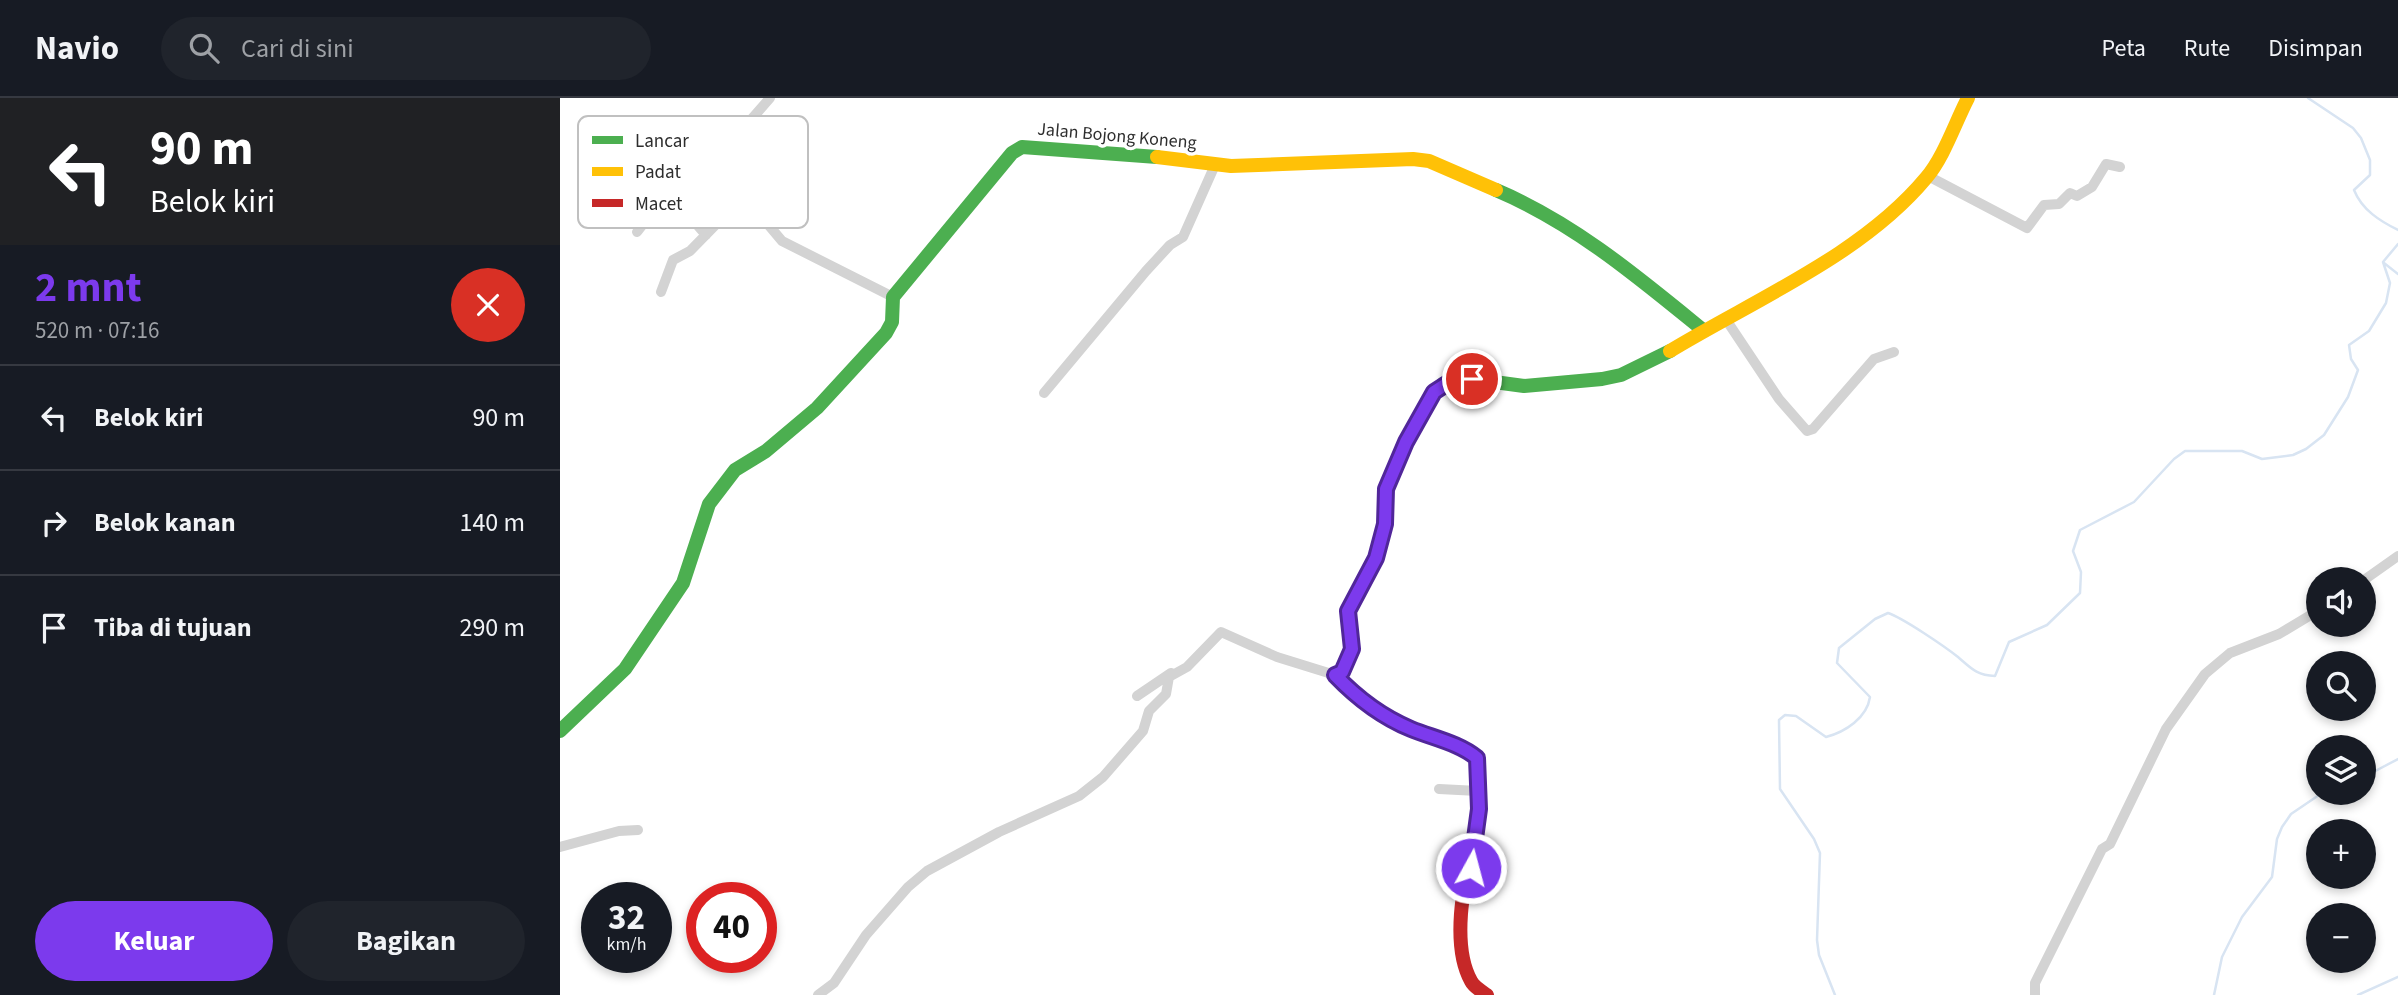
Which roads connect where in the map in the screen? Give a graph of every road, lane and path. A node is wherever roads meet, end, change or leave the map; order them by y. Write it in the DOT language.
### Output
graph roads {
  1 [pos="770,98"];
  2 [pos="1968,98"];
  3 [pos="754,116"];
  4 [pos="1215,165"];
  5 [pos="2120,167"];
  6 [pos="1928,176"];
  7 [pos="640,228"];
  8 [pos="699,228"];
  9 [pos="713,228"];
  10 [pos="771,228"];
  11 [pos="637,232"];
  12 [pos="706,235"];
  13 [pos="661,292"];
  14 [pos="892,297"];
  15 [pos="1725,318"];
  16 [pos="1703,330"];
  17 [pos="1894,352"];
  18 [pos="1044,393"];
  19 [pos="2398,556"];
  20 [pos="2376,572"];
  21 [pos="2306,618"];
  22 [pos="1177,673"];
  23 [pos="1335,675"];
  24 [pos="1137,696"];
  25 [pos="560,731"];
  26 [pos="1438,789"];
  27 [pos="1478,791"];
  28 [pos="638,830"];
  29 [pos="560,847"];
  30 [pos="818,995"];
  31 [pos="1487,995"];
  32 [pos="2035,995"];
  1 -- 3 [label="street"];
  2 -- 6 [label="street"];
  4 -- 14 [label="street, Jalan Bojong Koneng"];
  4 -- 16 [label="street, Jalan Bojong Koneng"];
  4 -- 18 [label="street"];
  5 -- 6 [label="street"];
  6 -- 15 [label="street"];
  7 -- 11 [label="street"];
  8 -- 12 [label="street"];
  9 -- 12 [label="street"];
  10 -- 14 [label="street"];
  12 -- 13 [label="street"];
  14 -- 25 [label="street"];
  15 -- 16 [label="street"];
  15 -- 17 [label="street"];
  16 -- 23 [label="street"];
  19 -- 20 [label="street"];
  21 -- 32 [label="street"];
  22 -- 23 [label="street"];
  22 -- 24 [label="street"];
  22 -- 30 [label="street"];
  23 -- 27 [label="street"];
  26 -- 27 [label="street"];
  27 -- 31 [label="street"];
  28 -- 29 [label="street"];
}
